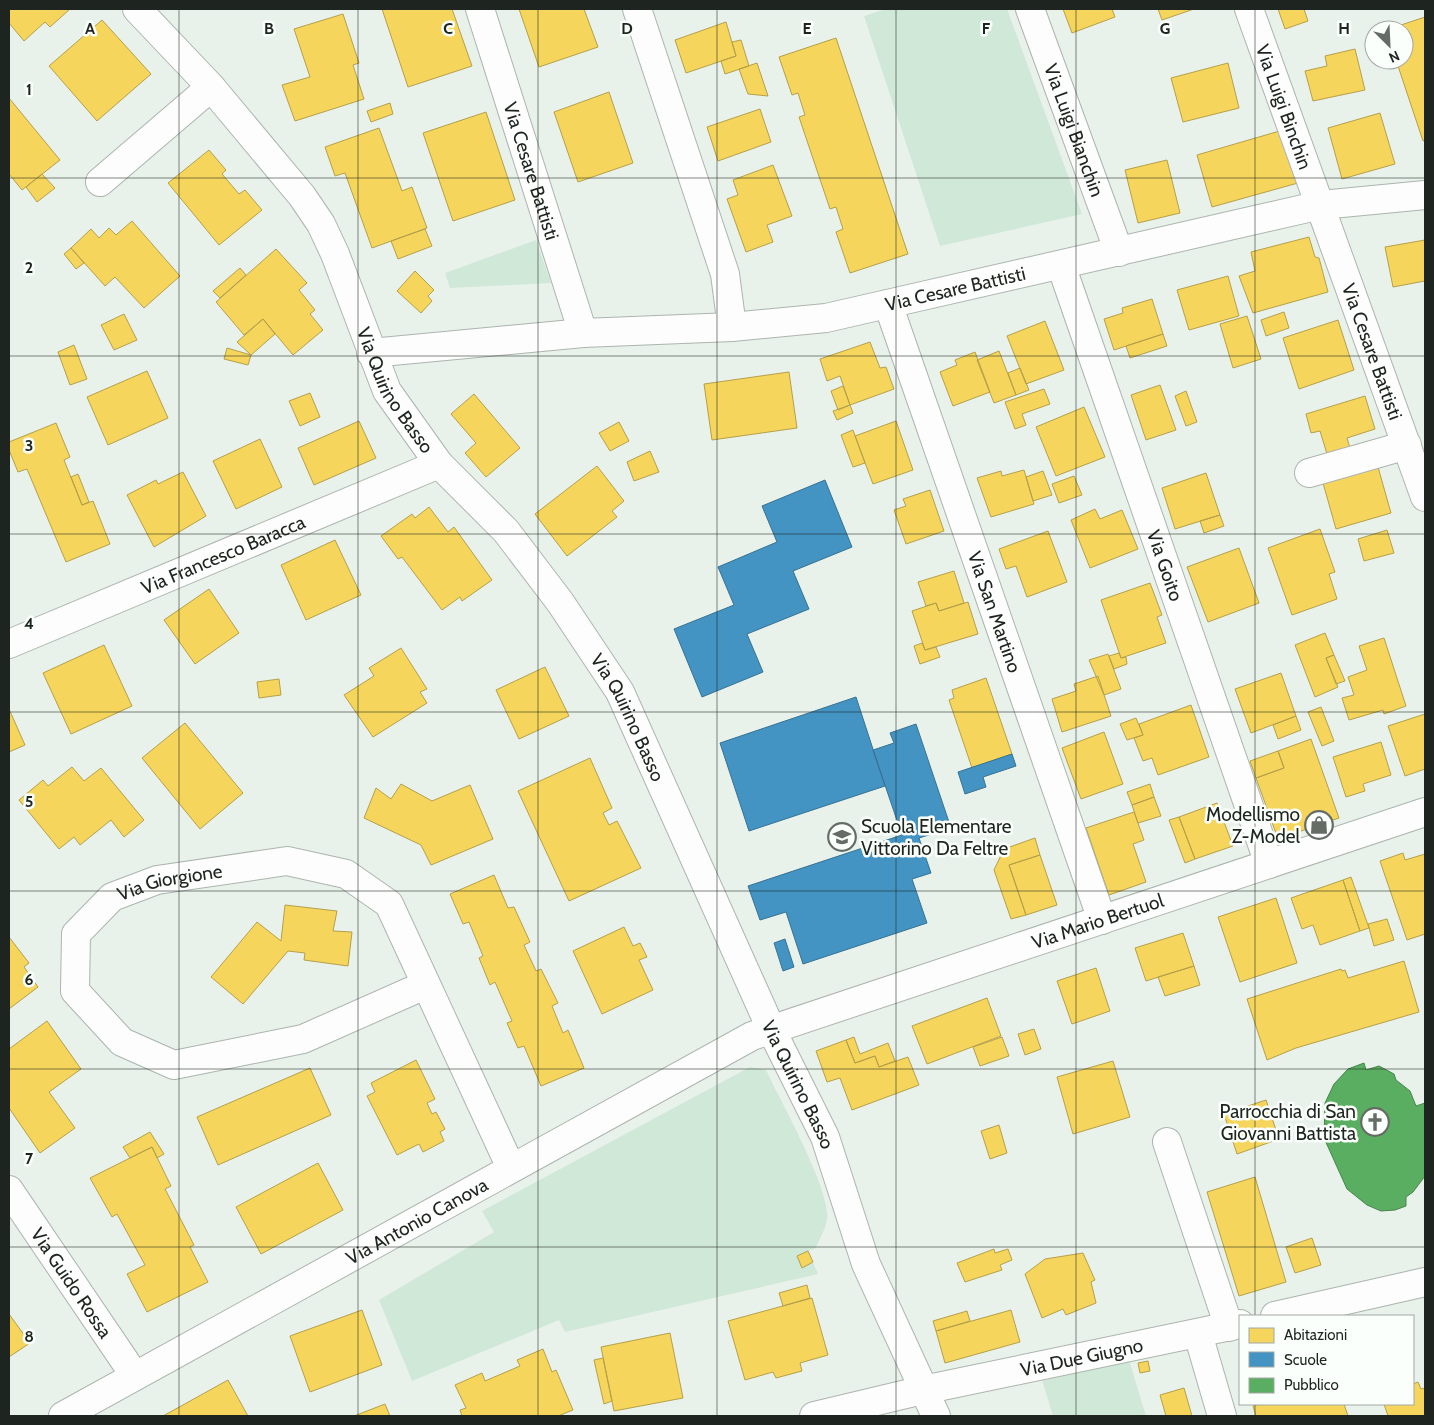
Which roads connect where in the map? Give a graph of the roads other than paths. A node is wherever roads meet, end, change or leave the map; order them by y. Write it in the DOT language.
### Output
graph roads {
  1 [pos="137,9"];
  2 [pos="480,9"];
  3 [pos="636,9"];
  4 [pos="1030,9"];
  5 [pos="1249,9"];
  6 [pos="211,87"];
  7 [pos="100,182"];
  8 [pos="1425,195"];
  9 [pos="1321,205"];
  10 [pos="1119,252"];
  11 [pos="1061,265"];
  12 [pos="888,304"];
  13 [pos="732,327"];
  14 [pos="583,333"];
  15 [pos="371,353"];
  16 [pos="1407,445"];
  17 [pos="439,464"];
  18 [pos="1309,473"];
  19 [pos="1425,497"];
  20 [pos="9,644"];
  21 [pos="1425,812"];
  22 [pos="1269,864"];
  23 [pos="1102,920"];
  24 [pos="425,985"];
  25 [pos="772,1031"];
  26 [pos="1167,1142"];
  27 [pos="511,1168"];
  28 [pos="9,1190"];
  29 [pos="1425,1282"];
  30 [pos="1279,1315"];
  31 [pos="1234,1326"];
  32 [pos="1198,1334"];
  33 [pos="135,1376"];
  34 [pos="923,1390"];
  35 [pos="63,1416"];
  36 [pos="814,1416"];
  37 [pos="936,1416"];
  38 [pos="1222,1416"];
  1 -- 6 [label="street, Via Quirino Basso"];
  2 -- 14 [label="street, Via Cesare Battisti"];
  3 -- 13 [label="street"];
  4 -- 10 [label="street, Via Luigi Bianchin"];
  5 -- 9 [label="street, Via Luigi Binchin"];
  6 -- 7 [label="street"];
  6 -- 15 [label="street, Via Quirino Basso"];
  8 -- 9 [label="street, Via Cesare Battisti"];
  9 -- 10 [label="street, Via Cesare Battisti"];
  9 -- 16 [label="street, Via Cesare Battisti"];
  10 -- 11 [label="street, Via Cesare Battisti"];
  11 -- 12 [label="street, Via Cesare Battisti"];
  11 -- 22 [label="street, Via Goito"];
  12 -- 13 [label="street, Via Cesare Battisti"];
  12 -- 23 [label="street, Via San Martino"];
  13 -- 14 [label="street, Via Cesare Battisti"];
  14 -- 15 [label="street, Via Cesare Battisti"];
  15 -- 17 [label="street, Via Quirino Basso"];
  16 -- 18 [label="street"];
  16 -- 19 [label="street, Via Cesare Battisti"];
  17 -- 20 [label="street, Via Francesco Baracca"];
  17 -- 25 [label="street, Via Quirino Basso"];
  21 -- 22 [label="street, Via Mario Bertuol"];
  22 -- 23 [label="street, Via Mario Bertuol"];
  23 -- 25 [label="street, Via Mario Bertuol"];
  24 -- 24 [label="street, Via Giorgione"];
  24 -- 27 [label="street, Via Giorgione"];
  25 -- 27 [label="street, Via Antonio Canova"];
  25 -- 34 [label="street, Via Quirino Basso"];
  26 -- 31 [label="street"];
  27 -- 33 [label="street, Via Antonio Canova"];
  28 -- 33 [label="street, Via Guido Rossa"];
  29 -- 30 [label="street"];
  31 -- 32 [label="street, Via Due Giugno"];
  32 -- 34 [label="street, Via Due Giugno"];
  32 -- 38 [label="street"];
  33 -- 35 [label="street, Via Antonio Canova"];
  34 -- 36 [label="street, Via Due Giugno"];
  34 -- 37 [label="street, Via Quirino Basso"];
}
